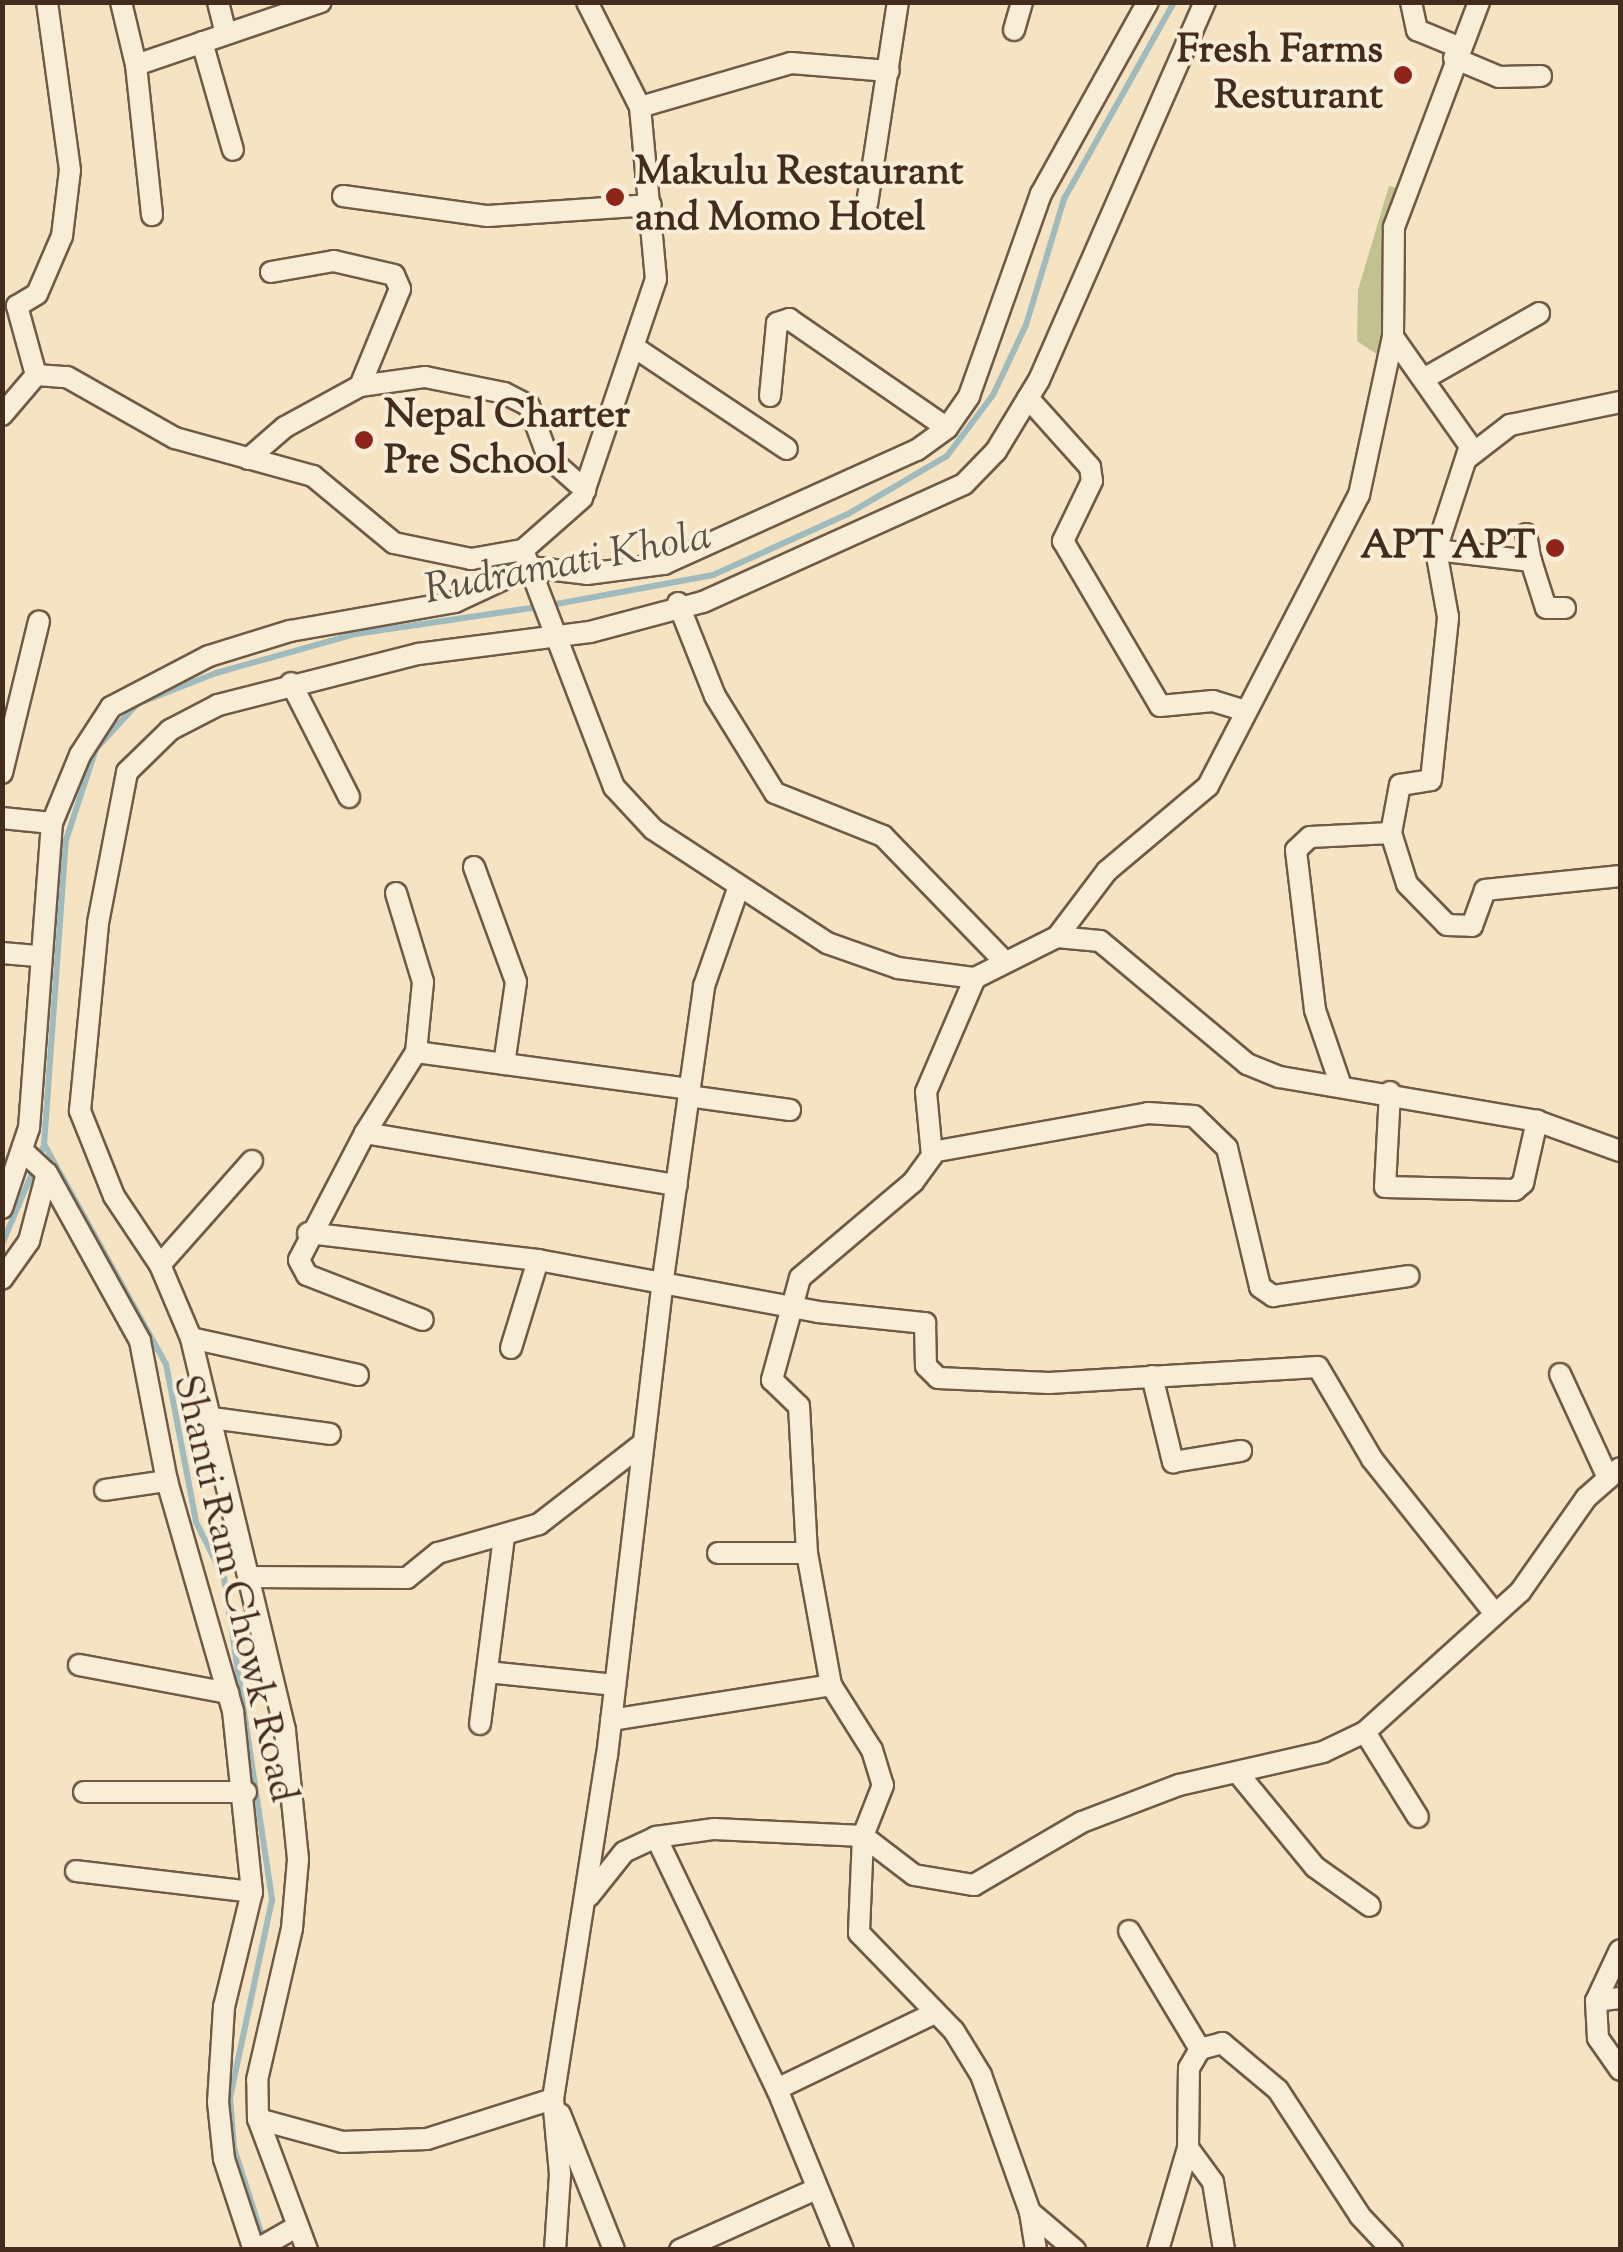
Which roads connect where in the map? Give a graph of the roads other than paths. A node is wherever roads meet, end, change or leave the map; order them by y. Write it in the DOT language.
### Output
graph roads {
  1 [pos="47,2"];
  2 [pos="121,2"];
  3 [pos="218,2"];
  4 [pos="587,2"];
  5 [pos="898,2"];
  6 [pos="1022,2"];
  7 [pos="1148,2"];
  8 [pos="1204,2"];
  9 [pos="1411,2"];
  10 [pos="1479,2"];
  11 [pos="315,3"];
  12 [pos="1014,30"];
  13 [pos="226,32"];
  14 [pos="202,42"];
  15 [pos="1456,52"];
  16 [pos="136,65"];
  17 [pos="889,71"];
  18 [pos="1541,76"];
  19 [pos="640,107"];
  20 [pos="233,150"];
  21 [pos="343,196"];
  22 [pos="651,204"];
  23 [pos="867,204"];
  24 [pos="152,215"];
  25 [pos="271,272"];
  26 [pos="1539,313"];
  27 [pos="1394,336"];
  28 [pos="637,349"];
  29 [pos="36,375"];
  30 [pos="1427,377"];
  31 [pos="360,386"];
  32 [pos="770,396"];
  33 [pos="1028,398"];
  34 [pos="1620,402"];
  35 [pos="2,415"];
  36 [pos="947,428"];
  37 [pos="787,449"];
  38 [pos="248,458"];
  39 [pos="1466,459"];
  40 [pos="585,490"];
  41 [pos="1526,534"];
  42 [pos="1436,550"];
  43 [pos="1531,561"];
  44 [pos="529,566"];
  45 [pos="678,602"];
  46 [pos="1565,608"];
  47 [pos="40,621"];
  48 [pos="550,630"];
  49 [pos="291,683"];
  50 [pos="1242,710"];
  51 [pos="2,773"];
  52 [pos="349,797"];
  53 [pos="2,818"];
  54 [pos="52,823"];
  55 [pos="1391,833"];
  56 [pos="474,866"];
  57 [pos="1620,876"];
  58 [pos="738,889"];
  59 [pos="396,894"];
  60 [pos="1056,938"];
  61 [pos="2,953"];
  62 [pos="40,956"];
  63 [pos="1004,961"];
  64 [pos="974,978"];
  65 [pos="416,1052"];
  66 [pos="504,1064"];
  67 [pos="1340,1083"];
  68 [pos="1390,1092"];
  69 [pos="688,1093"];
  70 [pos="790,1110"];
  71 [pos="1537,1121"];
  72 [pos="365,1133"];
  73 [pos="23,1151"];
  74 [pos="1620,1151"];
  75 [pos="932,1152"];
  76 [pos="252,1162"];
  77 [pos="47,1173"];
  78 [pos="677,1185"];
  79 [pos="2,1208"];
  80 [pos="308,1233"];
  81 [pos="538,1260"];
  82 [pos="160,1265"];
  83 [pos="1409,1276"];
  84 [pos="2,1279"];
  85 [pos="663,1279"];
  86 [pos="792,1306"];
  87 [pos="423,1320"];
  88 [pos="191,1338"];
  89 [pos="511,1348"];
  90 [pos="1560,1374"];
  91 [pos="358,1375"];
  92 [pos="1152,1376"];
  93 [pos="212,1418"];
  94 [pos="330,1434"];
  95 [pos="641,1445"];
  96 [pos="1241,1451"];
  97 [pos="1614,1473"];
  98 [pos="166,1480"];
  99 [pos="105,1490"];
  100 [pos="504,1536"];
  101 [pos="807,1553"];
  102 [pos="718,1554"];
  103 [pos="251,1578"];
  104 [pos="1492,1611"];
  105 [pos="80,1665"];
  106 [pos="487,1672"];
  107 [pos="831,1684"];
  108 [pos="615,1685"];
  109 [pos="228,1693"];
  110 [pos="611,1720"];
  111 [pos="480,1724"];
  112 [pos="1364,1732"];
  113 [pos="1237,1772"];
  114 [pos="84,1792"];
  115 [pos="246,1792"];
  116 [pos="1418,1817"];
  117 [pos="863,1836"];
  118 [pos="656,1837"];
  119 [pos="76,1871"];
  120 [pos="252,1892"];
  121 [pos="587,1898"];
  122 [pos="1370,1906"];
  123 [pos="1129,1931"];
  124 [pos="1620,1950"];
  125 [pos="1620,1998"];
  126 [pos="1596,2002"];
  127 [pos="931,2015"];
  128 [pos="1200,2049"];
  129 [pos="1620,2070"];
  130 [pos="777,2089"];
  131 [pos="552,2099"];
  132 [pos="258,2119"];
  133 [pos="1188,2148"];
  134 [pos="814,2190"];
  135 [pos="1030,2212"];
  136 [pos="289,2230"];
  137 [pos="257,2249"];
  138 [pos="307,2250"];
  139 [pos="554,2250"];
  140 [pos="614,2250"];
  141 [pos="680,2250"];
  142 [pos="842,2250"];
  143 [pos="1036,2250"];
  144 [pos="1075,2250"];
  145 [pos="1158,2250"];
  146 [pos="1224,2250"];
  147 [pos="1392,2250"];
  1 -- 29 [label="street"];
  2 -- 16 [label="street"];
  3 -- 13 [label="street"];
  4 -- 19 [label="street"];
  5 -- 17 [label="street"];
  6 -- 12 [label="street"];
  7 -- 36 [label="street"];
  8 -- 33 [label="street"];
  9 -- 15 [label="street"];
  10 -- 15 [label="street"];
  11 -- 13 [label="street"];
  13 -- 14 [label="street"];
  14 -- 16 [label="street"];
  14 -- 20 [label="street"];
  15 -- 18 [label="street"];
  15 -- 27 [label="street"];
  16 -- 24 [label="street"];
  17 -- 19 [label="street"];
  17 -- 23 [label="street"];
  19 -- 22 [label="street"];
  21 -- 22 [label="street"];
  22 -- 28 [label="street"];
  25 -- 31 [label="street"];
  26 -- 30 [label="street"];
  27 -- 30 [label="street"];
  27 -- 50 [label="street"];
  28 -- 37 [label="street"];
  28 -- 40 [label="street"];
  29 -- 35 [label="street"];
  29 -- 38 [label="street"];
  30 -- 39 [label="street"];
  31 -- 38 [label="street"];
  31 -- 40 [label="street"];
  32 -- 36 [label="street"];
  33 -- 45 [label="street"];
  33 -- 50 [label="street"];
  34 -- 39 [label="street"];
  36 -- 44 [label="street"];
  38 -- 44 [label="street"];
  39 -- 42 [label="street"];
  40 -- 44 [label="street"];
  41 -- 43 [label="street"];
  42 -- 43 [label="street"];
  42 -- 55 [label="street"];
  43 -- 46 [label="street"];
  44 -- 48 [label="street"];
  44 -- 54 [label="street"];
  45 -- 48 [label="street"];
  45 -- 63 [label="street"];
  47 -- 51 [label="street"];
  48 -- 49 [label="street"];
  48 -- 58 [label="street"];
  49 -- 52 [label="street"];
  49 -- 82 [label="street"];
  50 -- 60 [label="street"];
  53 -- 54 [label="street"];
  54 -- 62 [label="street"];
  55 -- 57 [label="street"];
  55 -- 67 [label="street"];
  56 -- 66 [label="street"];
  58 -- 64 [label="street"];
  58 -- 69 [label="street"];
  59 -- 65 [label="street"];
  60 -- 63 [label="street"];
  60 -- 67 [label="street"];
  61 -- 62 [label="street"];
  62 -- 73 [label="street"];
  63 -- 64 [label="street"];
  64 -- 75 [label="street"];
  65 -- 66 [label="street"];
  65 -- 72 [label="street"];
  66 -- 69 [label="street"];
  67 -- 68 [label="street"];
  68 -- 71 [label="street"];
  68 -- 71 [label="street"];
  69 -- 70 [label="street"];
  69 -- 78 [label="street"];
  71 -- 74 [label="street"];
  72 -- 78 [label="street"];
  72 -- 80 [label="street"];
  73 -- 77 [label="street, Shanti Ram Chowk Road"];
  73 -- 79 [label="street"];
  75 -- 83 [label="street"];
  75 -- 86 [label="street"];
  76 -- 82 [label="street"];
  77 -- 84 [label="street"];
  77 -- 98 [label="street, Shanti Ram Chowk Road"];
  78 -- 85 [label="street"];
  80 -- 81 [label="street"];
  80 -- 87 [label="street"];
  81 -- 85 [label="street"];
  81 -- 89 [label="street"];
  82 -- 88 [label="street"];
  85 -- 86 [label="street"];
  85 -- 95 [label="street"];
  86 -- 92 [label="street"];
  86 -- 101 [label="street"];
  88 -- 91 [label="street"];
  88 -- 93 [label="street"];
  90 -- 97 [label="street"];
  92 -- 96 [label="street"];
  92 -- 104 [label="street"];
  93 -- 94 [label="street"];
  93 -- 103 [label="street"];
  95 -- 100 [label="street"];
  95 -- 108 [label="street"];
  97 -- 104 [label="street"];
  98 -- 99 [label="street"];
  98 -- 109 [label="street, Shanti Ram Chowk Road"];
  100 -- 103 [label="street"];
  100 -- 106 [label="street"];
  101 -- 102 [label="street"];
  101 -- 107 [label="street"];
  103 -- 132 [label="street"];
  104 -- 112 [label="street"];
  105 -- 109 [label="street"];
  106 -- 108 [label="street"];
  106 -- 111 [label="street"];
  107 -- 110 [label="street"];
  107 -- 117 [label="street"];
  108 -- 110 [label="street"];
  109 -- 115 [label="street, Shanti Ram Chowk Road"];
  110 -- 121 [label="street"];
  112 -- 113 [label="street"];
  112 -- 116 [label="street"];
  113 -- 117 [label="street"];
  113 -- 122 [label="street"];
  114 -- 115 [label="street"];
  115 -- 120 [label="street, Shanti Ram Chowk Road"];
  117 -- 118 [label="street"];
  117 -- 127 [label="street"];
  118 -- 121 [label="street"];
  118 -- 130 [label="street"];
  119 -- 120 [label="street"];
  120 -- 137 [label="street, Shanti Ram Chowk Road"];
  121 -- 131 [label="street"];
  123 -- 128 [label="street"];
  124 -- 126 [label="street"];
  125 -- 126 [label="street"];
  126 -- 129 [label="street"];
  127 -- 130 [label="street"];
  127 -- 135 [label="street"];
  128 -- 133 [label="street"];
  128 -- 147 [label="street"];
  130 -- 134 [label="street"];
  131 -- 132 [label="street"];
  131 -- 139 [label="street"];
  131 -- 140 [label="street"];
  132 -- 136 [label="street"];
  133 -- 145 [label="street"];
  133 -- 146 [label="street"];
  134 -- 141 [label="street"];
  134 -- 142 [label="street"];
  135 -- 143 [label="street"];
  135 -- 144 [label="street"];
  136 -- 137 [label="street"];
  136 -- 138 [label="street"];
}
